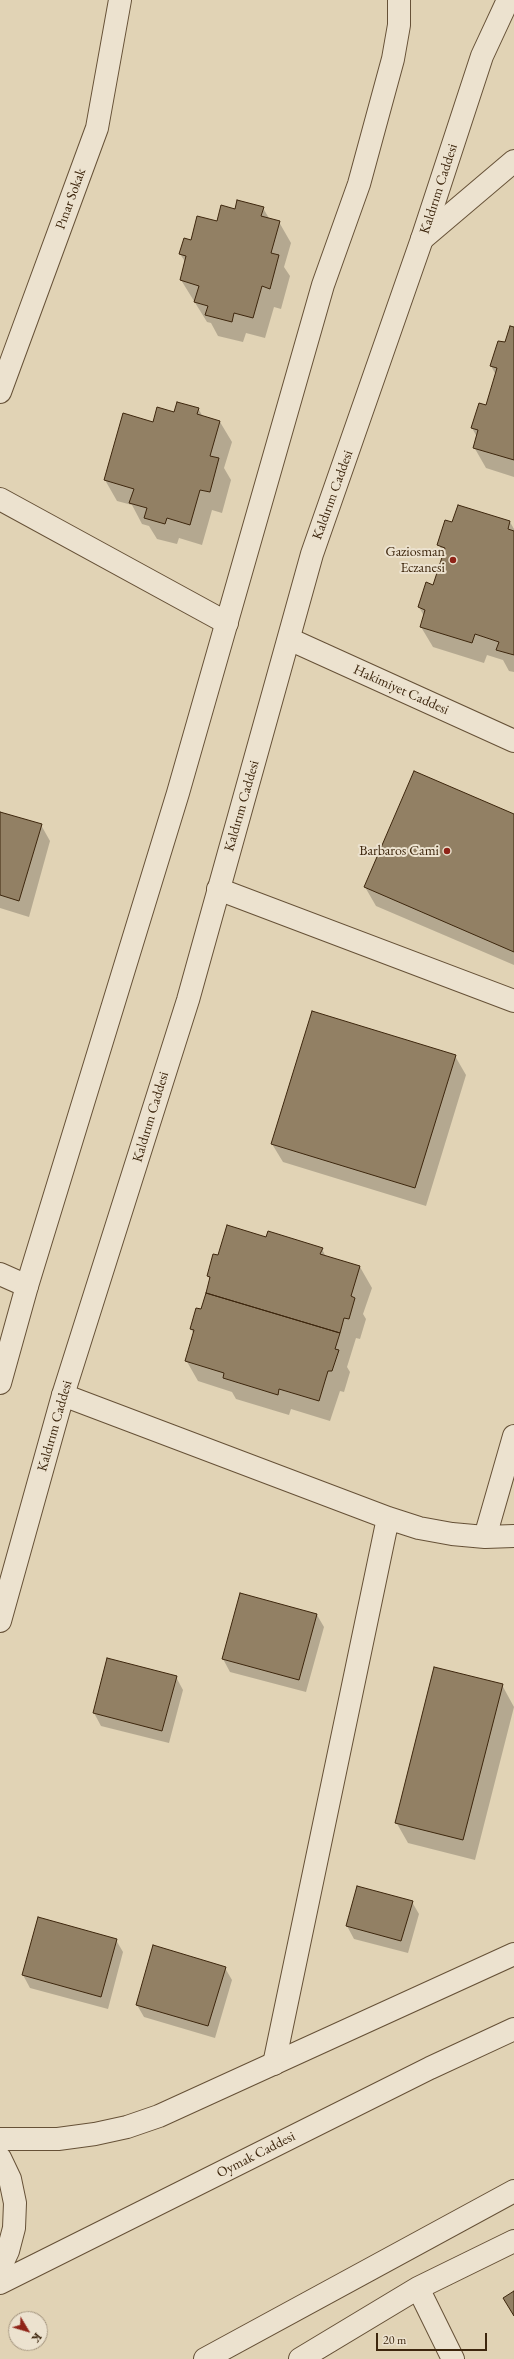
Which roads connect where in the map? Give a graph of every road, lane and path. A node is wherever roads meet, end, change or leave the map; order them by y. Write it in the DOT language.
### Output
graph roads {
  1 [pos="120,0"];
  2 [pos="399,0"];
  3 [pos="508,0"];
  4 [pos="514,161"];
  5 [pos="422,240"];
  6 [pos="0,392"];
  7 [pos="0,499"];
  8 [pos="227,622"];
  9 [pos="289,639"];
  10 [pos="514,741"];
  11 [pos="218,889"];
  12 [pos="514,1001"];
  13 [pos="0,1274"];
  14 [pos="27,1286"];
  15 [pos="0,1383"];
  16 [pos="64,1394"];
  17 [pos="514,1436"];
  18 [pos="388,1518"];
  19 [pos="514,1536"];
  20 [pos="485,1537"];
  21 [pos="0,1621"];
  22 [pos="514,1954"];
  23 [pos="514,2029"];
  24 [pos="274,2064"];
  25 [pos="0,2139"];
  26 [pos="0,2158"];
  27 [pos="514,2191"];
  28 [pos="514,2241"];
  29 [pos="0,2268"];
  30 [pos="0,2283"];
  31 [pos="418,2288"];
  32 [pos="205,2359"];
  33 [pos="300,2359"];
  34 [pos="453,2359"];
  1 -- 6 [label="street, Pınar Sokak"];
  2 -- 8 [label="street"];
  3 -- 5 [label="street, Kaldırım Caddesi"];
  4 -- 5 [label="street"];
  5 -- 9 [label="street, Kaldırım Caddesi"];
  7 -- 8 [label="street"];
  8 -- 14 [label="street"];
  9 -- 10 [label="street, Hakimiyet Caddesi"];
  9 -- 11 [label="street, Kaldırım Caddesi"];
  11 -- 12 [label="street"];
  11 -- 16 [label="street, Kaldırım Caddesi"];
  13 -- 14 [label="street"];
  14 -- 15 [label="street"];
  16 -- 18 [label="street"];
  16 -- 21 [label="street, Kaldırım Caddesi"];
  17 -- 20 [label="street"];
  18 -- 20 [label="street"];
  18 -- 24 [label="street"];
  19 -- 20 [label="street"];
  22 -- 24 [label="street"];
  23 -- 30 [label="street, Oymak Caddesi"];
  24 -- 25 [label="street"];
  26 -- 29 [label="street"];
  27 -- 32 [label="street"];
  28 -- 31 [label="street"];
  31 -- 33 [label="street"];
  31 -- 34 [label="street"];
}
